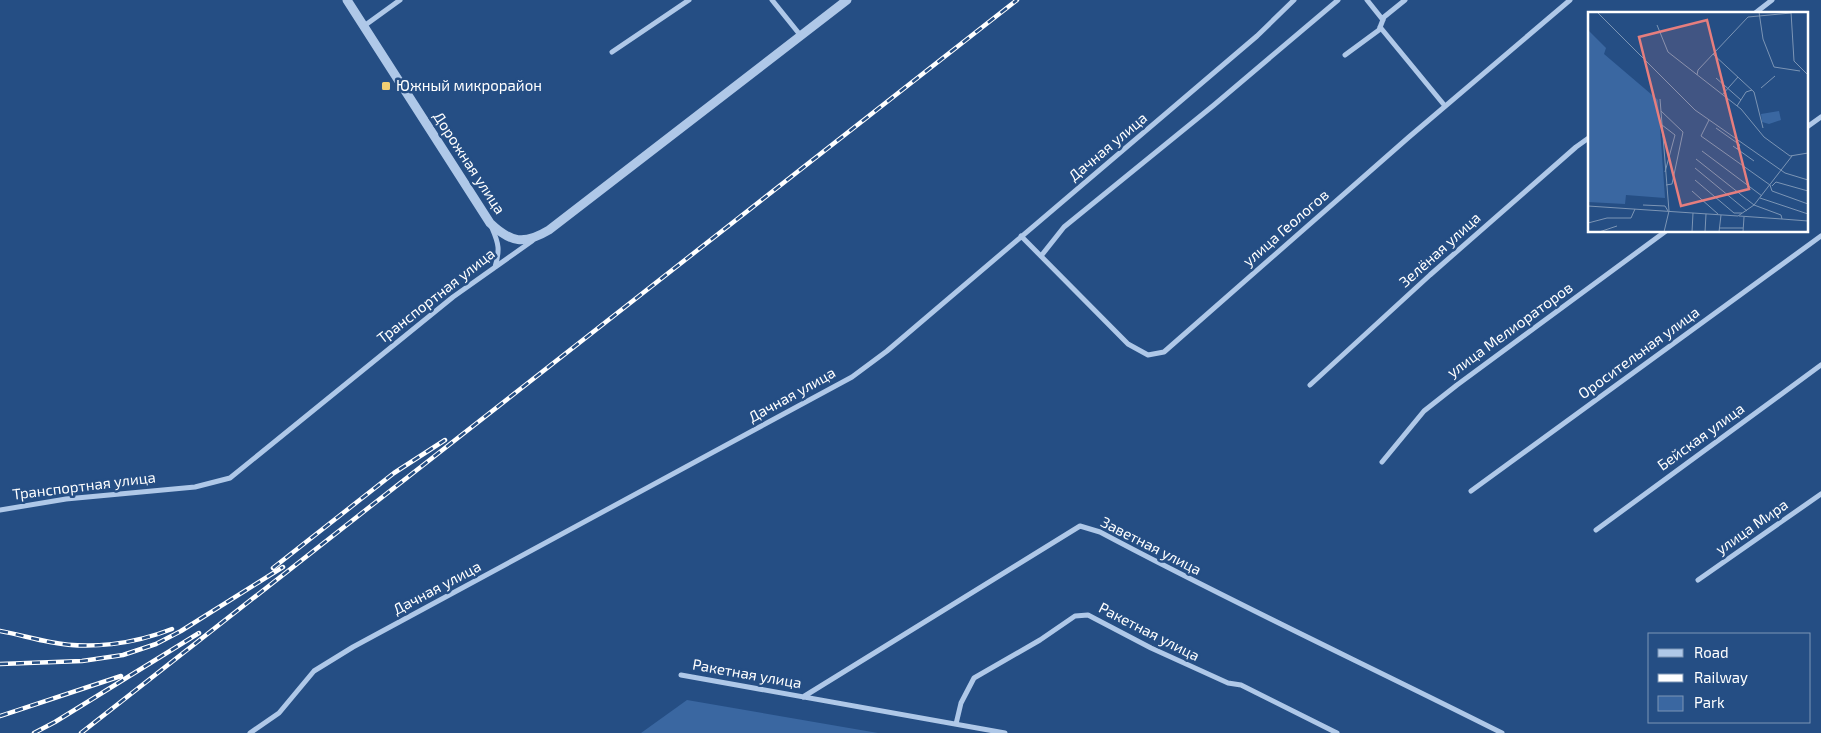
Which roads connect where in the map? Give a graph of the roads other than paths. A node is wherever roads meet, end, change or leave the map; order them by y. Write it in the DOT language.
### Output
graph roads {
  1 [pos="347,0"];
  2 [pos="400,0"];
  3 [pos="689,0"];
  4 [pos="772,0"];
  5 [pos="847,0"];
  6 [pos="1294,0"];
  7 [pos="1338,0"];
  8 [pos="1367,0"];
  9 [pos="1405,0"];
  10 [pos="1570,0"];
  11 [pos="1772,0"];
  12 [pos="1757,12"];
  13 [pos="1383,20"];
  14 [pos="364,26"];
  15 [pos="1380,27"];
  16 [pos="801,36"];
  17 [pos="612,52"];
  18 [pos="1345,55"];
  19 [pos="1445,106"];
  20 [pos="1821,117"];
  21 [pos="1808,126"];
  22 [pos="1588,139"];
  23 [pos="490,223"];
  24 [pos="1665,232"];
  25 [pos="1021,236"];
  26 [pos="1821,236"];
  27 [pos="535,238"];
  28 [pos="1041,256"];
  29 [pos="495,267"];
  30 [pos="1821,364"];
  31 [pos="1310,385"];
  32 [pos="1382,462"];
  33 [pos="1471,491"];
  34 [pos="1821,494"];
  35 [pos="0,510"];
  36 [pos="1596,530"];
  37 [pos="1698,580"];
  38 [pos="681,675"];
  39 [pos="803,697"];
  40 [pos="956,724"];
  41 [pos="250,733"];
  42 [pos="1005,733"];
  43 [pos="1337,733"];
  44 [pos="1502,733"];
  1 -- 14 [label="street, Дорожная улица"];
  2 -- 14 [label="street"];
  3 -- 17 [label="street"];
  4 -- 16 [label="street"];
  5 -- 16 [label="street, Транспортная улица"];
  6 -- 25 [label="street, Дачная улица"];
  7 -- 28 [label="street"];
  8 -- 13 [label="street"];
  9 -- 13 [label="street"];
  10 -- 19 [label="street, улица Геологов"];
  11 -- 12 [label="street"];
  13 -- 15 [label="street"];
  14 -- 23 [label="street, Дорожная улица"];
  15 -- 18 [label="street"];
  15 -- 19 [label="street"];
  16 -- 27 [label="street, Транспортная улица"];
  19 -- 28 [label="street, улица Геологов"];
  20 -- 21 [label="street"];
  22 -- 31 [label="street, Зелёная улица"];
  23 -- 27 [label="street, Дорожная улица"];
  23 -- 29 [label="street"];
  24 -- 32 [label="street, улица Мелиораторов"];
  25 -- 28 [label="street, улица Геологов"];
  25 -- 41 [label="street, Дачная улица"];
  26 -- 33 [label="street, Оросительная улица"];
  27 -- 29 [label="street, Транспортная улица"];
  29 -- 35 [label="street, Транспортная улица"];
  30 -- 36 [label="street, Бейская улица"];
  34 -- 37 [label="street, улица Мира"];
  38 -- 39 [label="street, Ракетная улица"];
  39 -- 40 [label="street, Ракетная улица"];
  39 -- 44 [label="street, Заветная улица"];
  40 -- 42 [label="street, Ракетная улица"];
  40 -- 43 [label="street, Ракетная улица"];
}
